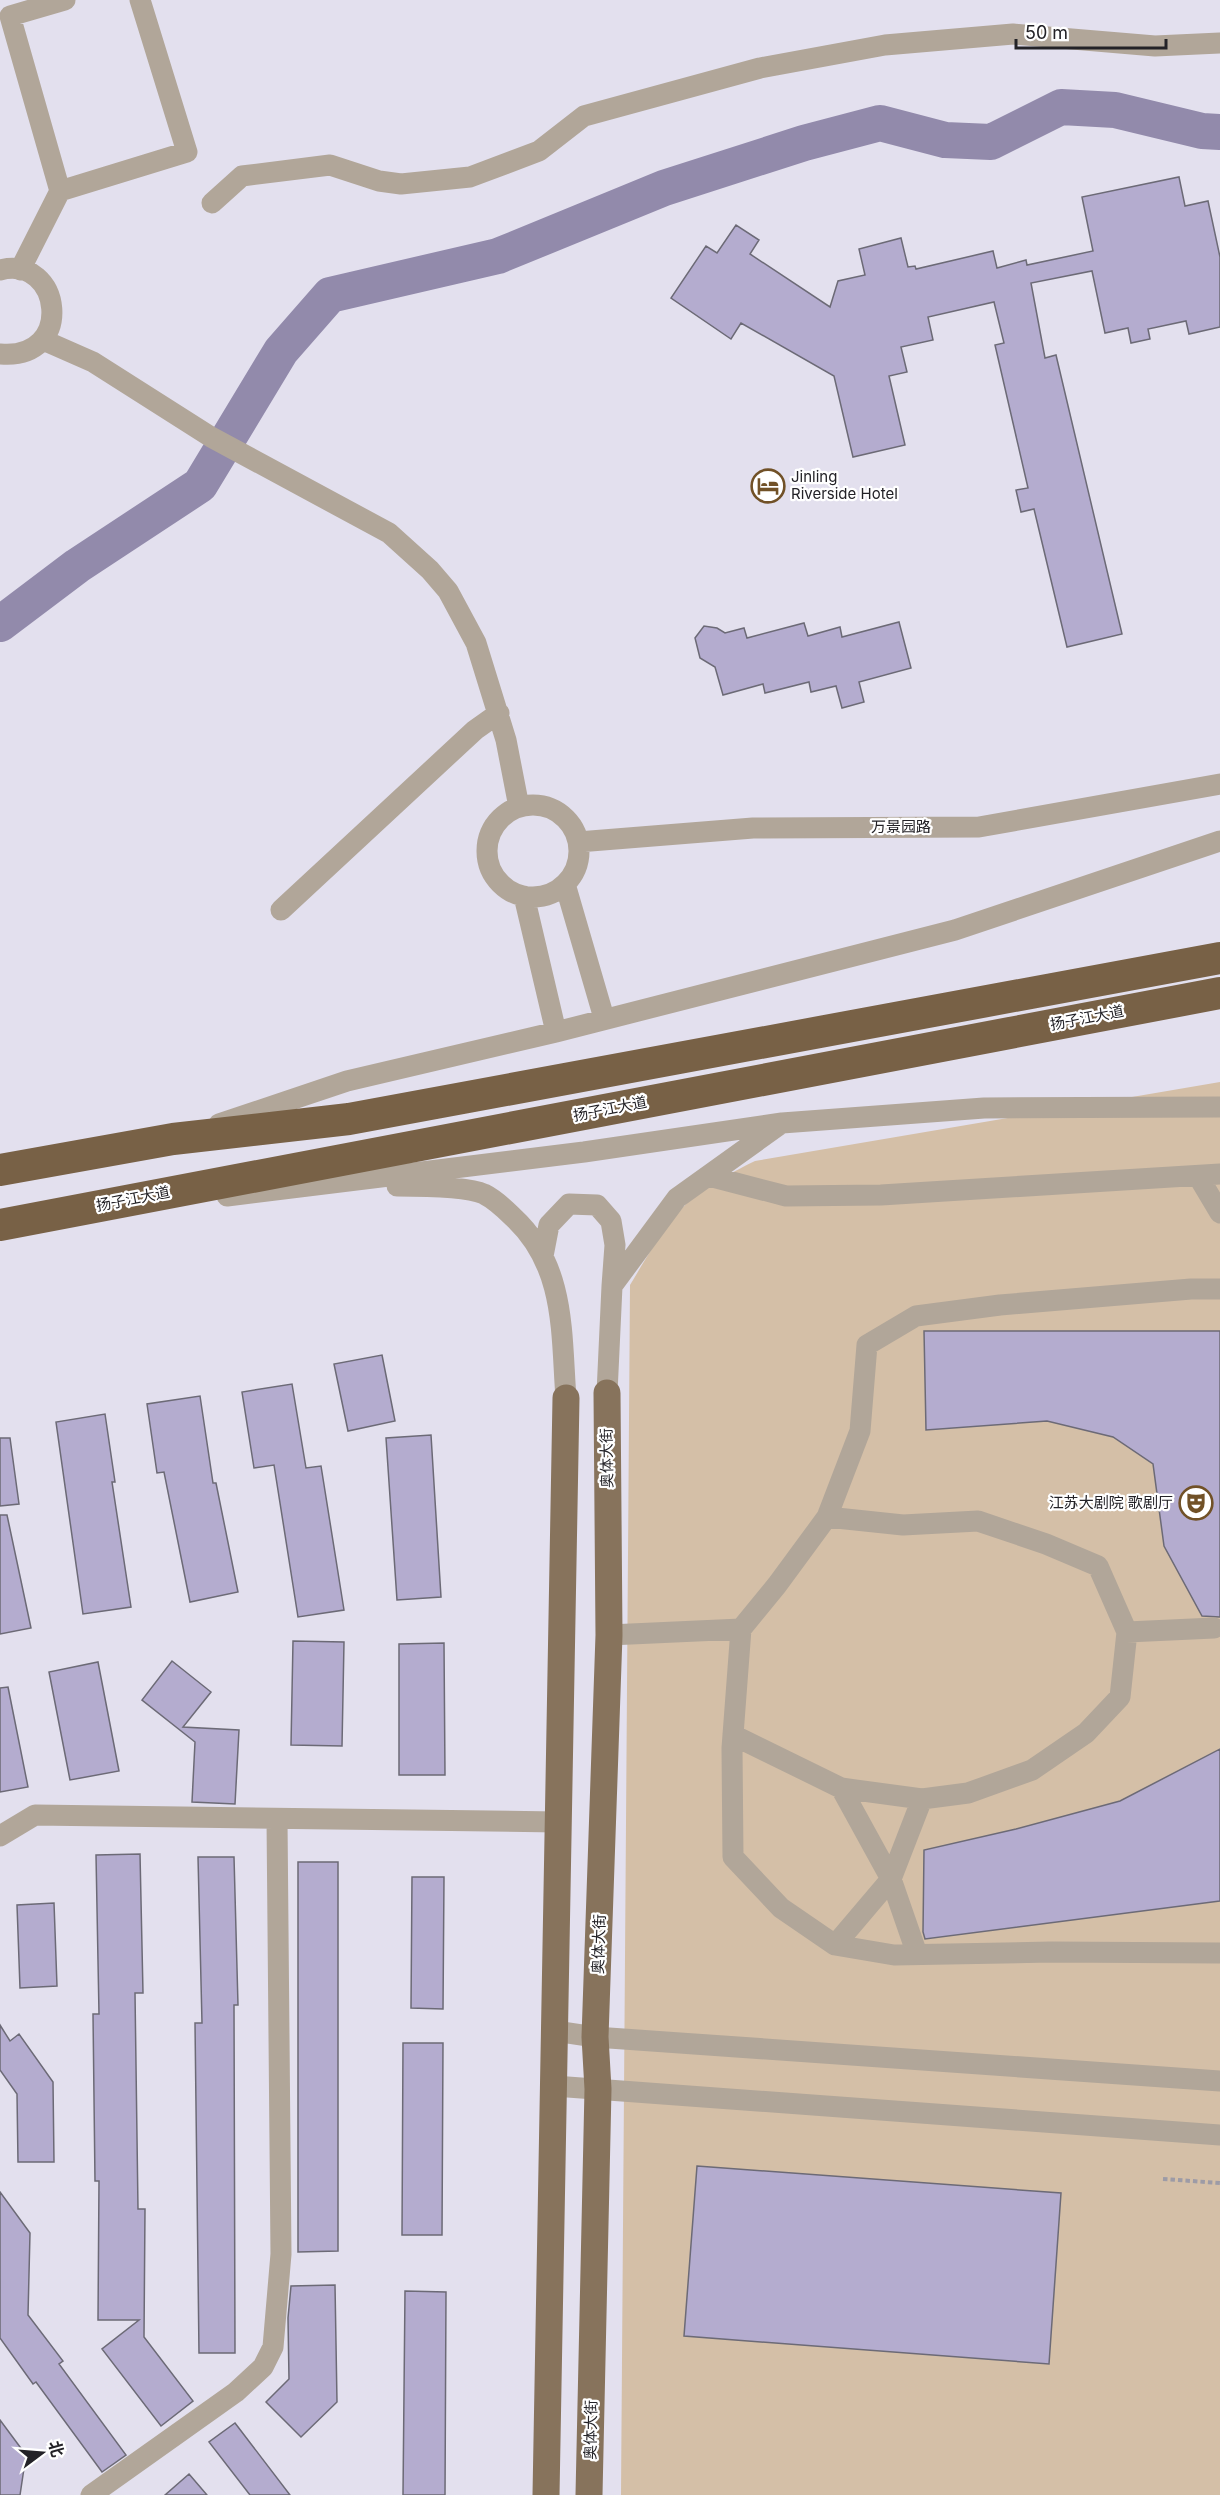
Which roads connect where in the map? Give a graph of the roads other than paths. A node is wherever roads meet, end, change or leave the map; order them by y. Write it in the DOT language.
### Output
graph roads {
  1 [pos="66,0"];
  2 [pos="140,0"];
  3 [pos="1220,43"];
  4 [pos="60,191"];
  5 [pos="212,203"];
  6 [pos="10,270"];
  7 [pos="43,340"];
  8 [pos="0,354"];
  9 [pos="499,713"];
  10 [pos="1220,784"];
  11 [pos="519,807"];
  12 [pos="578,842"];
  13 [pos="1220,842"];
  14 [pos="565,884"];
  15 [pos="524,896"];
  16 [pos="281,910"];
  17 [pos="1220,958"];
  18 [pos="1220,993"];
  19 [pos="604,1018"];
  20 [pos="556,1032"];
  21 [pos="1220,1107"];
  22 [pos="782,1123"];
  23 [pos="173,1139"];
  24 [pos="0,1170"];
  25 [pos="1220,1174"];
  26 [pos="709,1176"];
  27 [pos="1198,1176"];
  28 [pos="300,1186"];
  29 [pos="1220,1213"];
  30 [pos="0,1225"];
  31 [pos="543,1256"];
  32 [pos="612,1287"];
  33 [pos="1220,1289"];
  34 [pos="607,1393"];
  35 [pos="566,1398"];
  36 [pos="827,1517"];
  37 [pos="1214,1628"];
  38 [pos="741,1629"];
  39 [pos="1127,1632"];
  40 [pos="609,1635"];
  41 [pos="733,1735"];
  42 [pos="841,1788"];
  43 [pos="922,1799"];
  44 [pos="277,1819"];
  45 [pos="558,1822"];
  46 [pos="0,1836"];
  47 [pos="891,1879"];
  48 [pos="835,1945"];
  49 [pos="1220,1953"];
  50 [pos="917,1954"];
  51 [pos="555,2031"];
  52 [pos="595,2037"];
  53 [pos="1220,2081"];
  54 [pos="554,2086"];
  55 [pos="598,2089"];
  56 [pos="1220,2135"];
  57 [pos="91,2495"];
  58 [pos="546,2495"];
  59 [pos="589,2495"];
  1 -- 4 [label="street"];
  2 -- 4 [label="street"];
  3 -- 5 [label="street"];
  4 -- 6 [label="street"];
  6 -- 7 [label="street"];
  7 -- 8 [label="street"];
  7 -- 9 [label="street"];
  9 -- 11 [label="street"];
  9 -- 16 [label="street"];
  10 -- 12 [label="street, 万景园路"];
  11 -- 12 [label="street"];
  11 -- 15 [label="street"];
  12 -- 14 [label="street"];
  13 -- 19 [label="street"];
  14 -- 15 [label="street"];
  14 -- 19 [label="street"];
  15 -- 20 [label="street"];
  17 -- 23 [label="highway"];
  18 -- 30 [label="highway, 扬子江大道"];
  19 -- 20 [label="street"];
  20 -- 23 [label="street"];
  21 -- 22 [label="street"];
  22 -- 26 [label="street"];
  22 -- 28 [label="street"];
  23 -- 24 [label="highway"];
  25 -- 27 [label="street"];
  26 -- 27 [label="street"];
  26 -- 32 [label="street"];
  27 -- 29 [label="street"];
  28 -- 30 [label="street"];
  28 -- 31 [label="street"];
  31 -- 32 [label="street"];
  31 -- 35 [label="street"];
  32 -- 34 [label="street"];
  33 -- 36 [label="street"];
  34 -- 40 [label="main road, 奥体大街"];
  35 -- 45 [label="main road"];
  36 -- 38 [label="street"];
  36 -- 39 [label="street"];
  37 -- 39 [label="street"];
  38 -- 40 [label="street"];
  38 -- 41 [label="street"];
  39 -- 43 [label="street"];
  40 -- 52 [label="main road, 奥体大街"];
  41 -- 42 [label="street"];
  41 -- 48 [label="street"];
  42 -- 43 [label="street"];
  42 -- 47 [label="street"];
  43 -- 47 [label="street"];
  44 -- 45 [label="street"];
  44 -- 46 [label="street"];
  44 -- 57 [label="street"];
  45 -- 51 [label="main road"];
  47 -- 48 [label="street"];
  47 -- 50 [label="street"];
  48 -- 50 [label="street"];
  49 -- 50 [label="street"];
  51 -- 52 [label="street"];
  51 -- 54 [label="main road"];
  52 -- 53 [label="street"];
  52 -- 55 [label="main road, 奥体大街"];
  54 -- 55 [label="street"];
  54 -- 58 [label="main road"];
  55 -- 56 [label="street"];
  55 -- 59 [label="main road, 奥体大街"];
}
